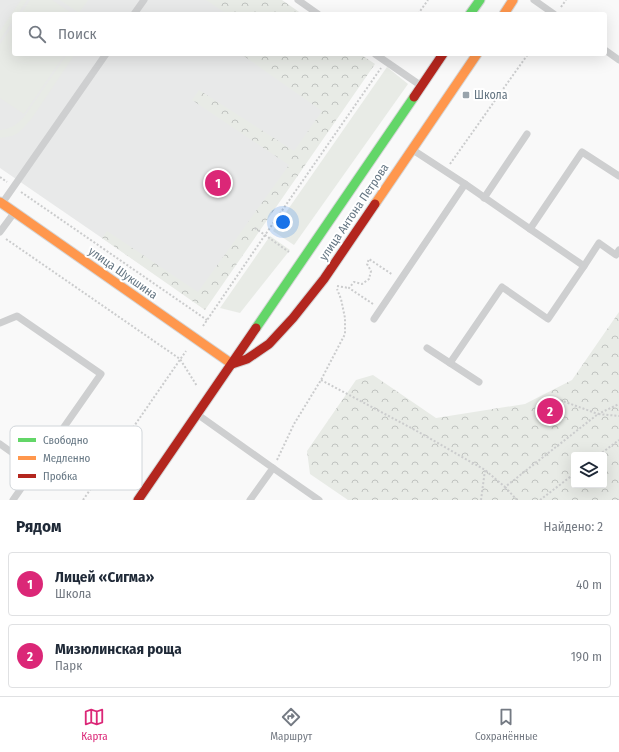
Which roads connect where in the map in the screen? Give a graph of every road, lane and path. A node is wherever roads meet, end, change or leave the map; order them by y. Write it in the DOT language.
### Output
graph roads {
  1 [pos="144,0"];
  2 [pos="298,0"];
  3 [pos="428,0"];
  4 [pos="480,0"];
  5 [pos="513,0"];
  6 [pos="534,0"];
  7 [pos="135,12"];
  8 [pos="315,12"];
  9 [pos="419,12"];
  10 [pos="471,12"];
  11 [pos="505,12"];
  12 [pos="551,12"];
  13 [pos="607,51"];
  14 [pos="105,56"];
  15 [pos="379,56"];
  16 [pos="442,56"];
  17 [pos="476,56"];
  18 [pos="527,56"];
  19 [pos="619,60"];
  20 [pos="386,61"];
  21 [pos="421,86"];
  22 [pos="527,134"];
  23 [pos="409,147"];
  24 [pos="445,171"];
  25 [pos="619,176"];
  26 [pos="0,177"];
  27 [pos="465,184"];
  28 [pos="13,186"];
  29 [pos="484,198"];
  30 [pos="1,203"];
  31 [pos="14,212"];
  32 [pos="530,229"];
  33 [pos="0,234"];
  34 [pos="619,250"];
  35 [pos="584,266"];
  36 [pos="400,280"];
  37 [pos="336,286"];
  38 [pos="380,310"];
  39 [pos="374,319"];
  40 [pos="207,320"];
  41 [pos="0,323"];
  42 [pos="195,338"];
  43 [pos="427,348"];
  44 [pos="180,359"];
  45 [pos="450,363"];
  46 [pos="232,364"];
  47 [pos="322,380"];
  48 [pos="479,382"];
  49 [pos="560,400"];
  50 [pos="619,404"];
  51 [pos="197,414"];
  52 [pos="598,414"];
  53 [pos="619,416"];
  54 [pos="65,426"];
  55 [pos="134,426"];
  56 [pos="619,440"];
  57 [pos="0,444"];
  58 [pos="10,451"];
  59 [pos="603,452"];
  60 [pos="272,468"];
  61 [pos="485,470"];
  62 [pos="571,476"];
  63 [pos="505,487"];
  64 [pos="20,490"];
  65 [pos="90,490"];
  66 [pos="13,500"];
  67 [pos="83,500"];
  68 [pos="138,500"];
  69 [pos="250,500"];
  70 [pos="319,500"];
  71 [pos="481,500"];
  72 [pos="517,500"];
  73 [pos="540,500"];
  1 -- 7 [label="lane"];
  2 -- 8 [label="lane"];
  3 -- 9 [label="path"];
  4 -- 10 [label="street"];
  5 -- 11 [label="street"];
  6 -- 12 [label="lane"];
  13 -- 19 [label="lane"];
  14 -- 28 [label="lane"];
  15 -- 20 [label="lane"];
  16 -- 21 [label="street, улица Антона Петрова"];
  17 -- 23 [label="street, улица Антона Петрова"];
  18 -- 24 [label="path"];
  20 -- 21 [label="lane"];
  20 -- 40 [label="path"];
  21 -- 46 [label="street, улица Антона Петрова"];
  22 -- 29 [label="lane"];
  23 -- 24 [label="lane"];
  23 -- 46 [label="street, улица Антона Петрова"];
  24 -- 27 [label="lane"];
  25 -- 32 [label="lane"];
  26 -- 28 [label="path"];
  27 -- 29 [label="lane"];
  27 -- 36 [label="lane"];
  28 -- 30 [label="lane"];
  28 -- 40 [label="path"];
  29 -- 32 [label="lane"];
  30 -- 31 [label="street, улица Шукшина"];
  31 -- 33 [label="lane"];
  31 -- 42 [label="street, улица Шукшина"];
  32 -- 35 [label="lane"];
  33 -- 44 [label="path"];
  34 -- 35 [label="lane"];
  35 -- 45 [label="lane"];
  36 -- 38 [label="lane"];
  36 -- 38 [label="path"];
  37 -- 47 [label="path"];
  38 -- 39 [label="lane"];
  40 -- 42 [label="path"];
  41 -- 54 [label="lane"];
  42 -- 44 [label="path"];
  42 -- 46 [label="street, улица Шукшина"];
  43 -- 45 [label="lane"];
  44 -- 55 [label="path"];
  45 -- 48 [label="lane"];
  46 -- 51 [label="street, улица Антона Петрова"];
  47 -- 60 [label="path"];
  47 -- 61 [label="path"];
  49 -- 52 [label="path"];
  50 -- 52 [label="path"];
  51 -- 60 [label="lane"];
  51 -- 68 [label="street, улица Антона Петрова"];
  52 -- 53 [label="path"];
  52 -- 63 [label="path"];
  56 -- 59 [label="path"];
  57 -- 58 [label="lane"];
  60 -- 69 [label="lane"];
  60 -- 70 [label="lane"];
  61 -- 63 [label="path"];
  61 -- 71 [label="path"];
  62 -- 73 [label="path"];
  63 -- 72 [label="path"];
  64 -- 66 [label="lane"];
  65 -- 67 [label="path"];
}
